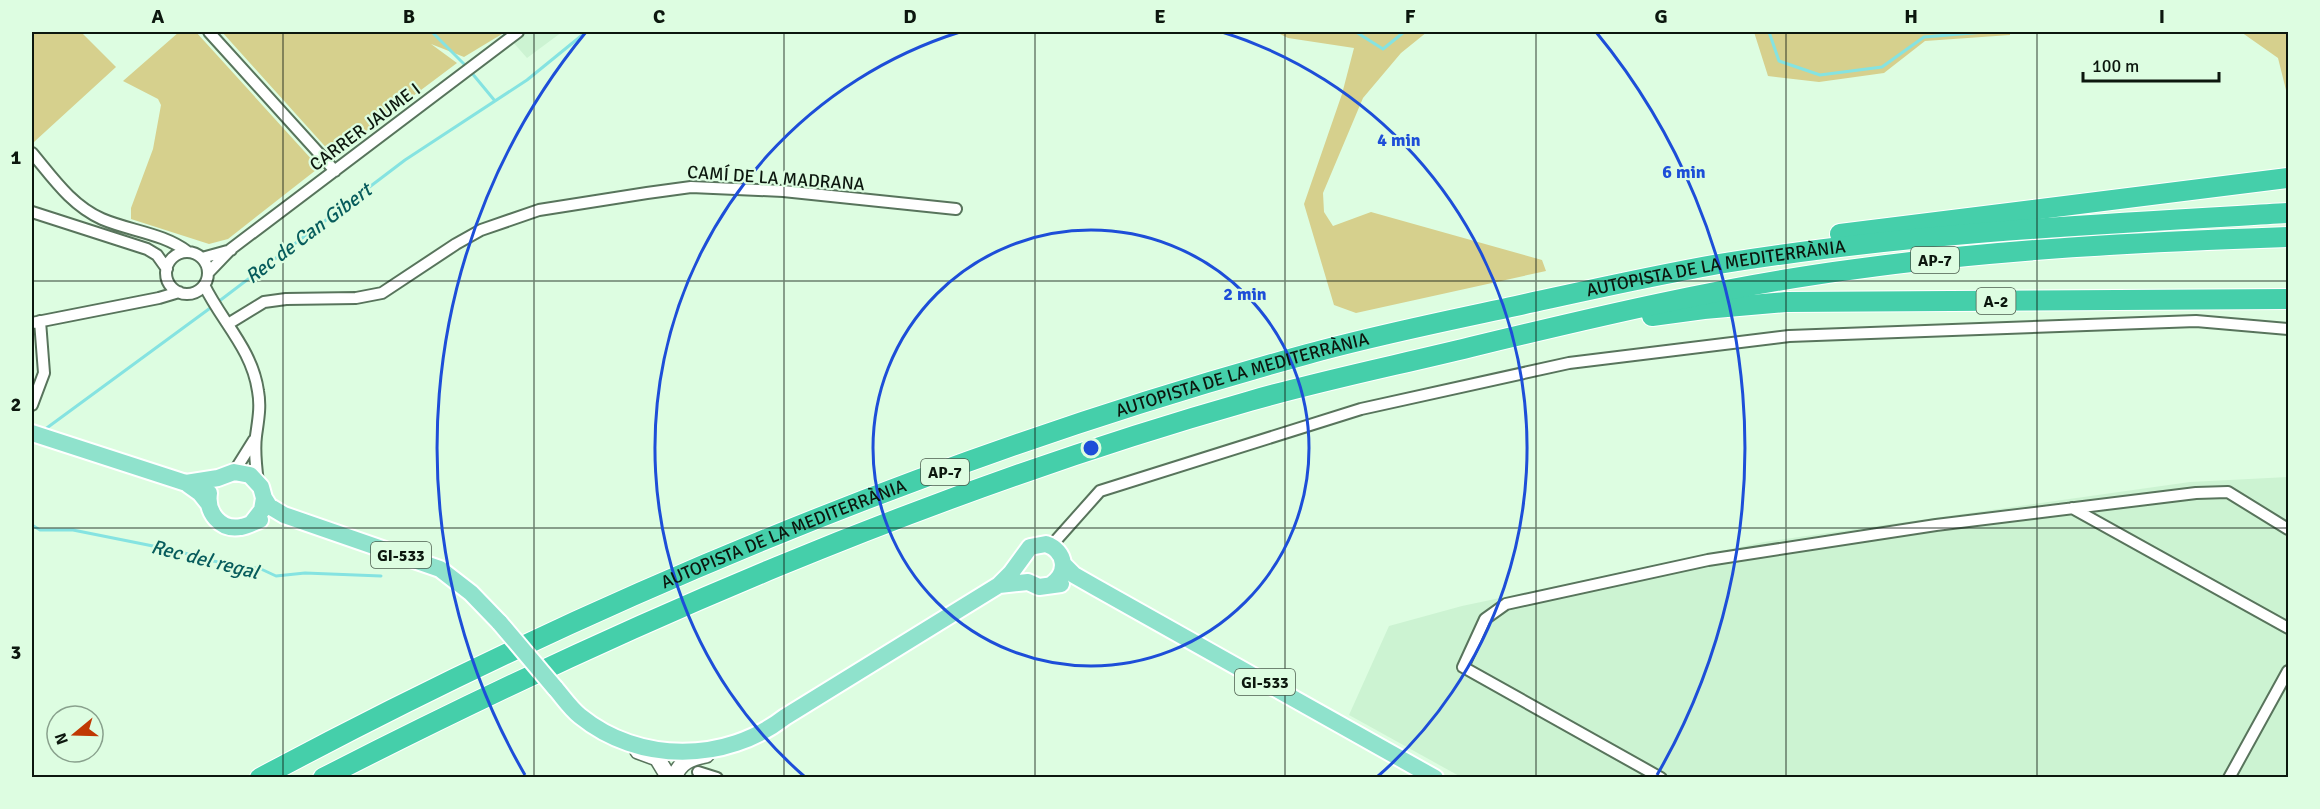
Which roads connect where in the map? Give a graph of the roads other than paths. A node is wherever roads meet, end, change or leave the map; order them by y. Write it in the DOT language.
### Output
graph roads {
  1 [pos="209,32"];
  2 [pos="518,32"];
  3 [pos="32,153"];
  4 [pos="335,171"];
  5 [pos="2289,178"];
  6 [pos="956,209"];
  7 [pos="32,212"];
  8 [pos="2289,213"];
  9 [pos="2289,237"];
  10 [pos="231,249"];
  11 [pos="188,252"];
  12 [pos="201,258"];
  13 [pos="167,269"];
  14 [pos="208,273"];
  15 [pos="1667,273"];
  16 [pos="200,289"];
  17 [pos="178,292"];
  18 [pos="2289,299"];
  19 [pos="1586,319"];
  20 [pos="36,322"];
  21 [pos="226,322"];
  22 [pos="2289,329"];
  23 [pos="32,405"];
  24 [pos="32,433"];
  25 [pos="256,437"];
  26 [pos="226,475"];
  27 [pos="186,483"];
  28 [pos="261,490"];
  29 [pos="208,503"];
  30 [pos="2072,508"];
  31 [pos="284,515"];
  32 [pos="252,523"];
  33 [pos="2289,529"];
  34 [pos="1051,546"];
  35 [pos="1020,560"];
  36 [pos="1064,564"];
  37 [pos="1028,582"];
  38 [pos="999,585"];
  39 [pos="1052,585"];
  40 [pos="1095,587"];
  41 [pos="2289,628"];
  42 [pos="2289,671"];
  43 [pos="559,693"];
  44 [pos="580,716"];
  45 [pos="785,717"];
  46 [pos="740,733"];
  47 [pos="758,735"];
  48 [pos="681,752"];
  49 [pos="698,772"];
  50 [pos="260,777"];
  51 [pos="323,777"];
  52 [pos="670,777"];
  53 [pos="717,777"];
  54 [pos="1435,777"];
  55 [pos="1661,777"];
  56 [pos="2229,777"];
  1 -- 4 [label="street"];
  2 -- 4 [label="street, CARRER JAUME I"];
  3 -- 11 [label="street"];
  4 -- 10 [label="street, CARRER JAUME I"];
  5 -- 15 [label="highway"];
  6 -- 21 [label="street, CAMÍ DE LA MADRANA"];
  7 -- 13 [label="street"];
  8 -- 15 [label="highway, AUTOPISTA DE LA MEDITERRÀNIA / AP-7"];
  9 -- 19 [label="highway, AUTOPISTA DE LA MEDITERRÀNIA / AP-7"];
  10 -- 12 [label="street, CARRER JAUME I"];
  10 -- 14 [label="street, CARRER JAUME I"];
  11 -- 12 [label="street"];
  11 -- 13 [label="street"];
  12 -- 14 [label="street"];
  13 -- 17 [label="street"];
  14 -- 16 [label="street"];
  15 -- 50 [label="highway, AUTOPISTA DE LA MEDITERRÀNIA / AP-7"];
  16 -- 17 [label="street"];
  16 -- 21 [label="street"];
  17 -- 20 [label="street"];
  18 -- 19 [label="highway, A-2"];
  19 -- 51 [label="highway, AUTOPISTA DE LA MEDITERRÀNIA / AP-7"];
  20 -- 23 [label="street"];
  21 -- 25 [label="street"];
  22 -- 34 [label="street"];
  24 -- 27 [label="main road"];
  25 -- 26 [label="street"];
  25 -- 28 [label="street"];
  26 -- 27 [label="main road"];
  26 -- 28 [label="main road, GI-533"];
  26 -- 29 [label="main road"];
  27 -- 29 [label="main road"];
  28 -- 31 [label="main road, GI-533"];
  28 -- 32 [label="main road"];
  29 -- 32 [label="main road"];
  30 -- 33 [label="street"];
  30 -- 41 [label="street"];
  30 -- 55 [label="street"];
  31 -- 32 [label="main road"];
  31 -- 43 [label="main road, GI-533, bridge"];
  34 -- 35 [label="main road, GI-533"];
  34 -- 36 [label="main road, GI-533"];
  35 -- 37 [label="main road"];
  35 -- 38 [label="main road, GI-533"];
  36 -- 39 [label="main road"];
  36 -- 40 [label="main road, GI-533"];
  37 -- 38 [label="main road, GI-533"];
  37 -- 39 [label="main road, GI-533"];
  38 -- 45 [label="main road, GI-533"];
  39 -- 40 [label="main road, GI-533"];
  40 -- 54 [label="main road, GI-533"];
  42 -- 56 [label="street"];
  43 -- 44 [label="main road, GI-533"];
  43 -- 46 [label="main road, GI-533"];
  44 -- 48 [label="main road, GI-533"];
  44 -- 52 [label="street"];
  45 -- 46 [label="main road, GI-533"];
  45 -- 47 [label="main road, GI-533"];
  46 -- 48 [label="street"];
  47 -- 48 [label="main road, GI-533"];
  47 -- 52 [label="street"];
  48 -- 52 [label="street"];
  49 -- 53 [label="street"];
}
